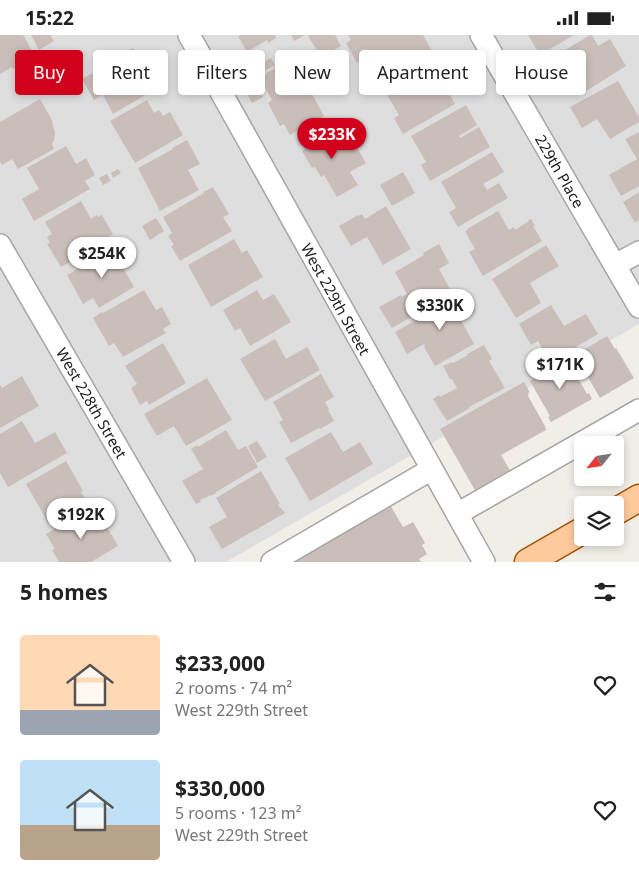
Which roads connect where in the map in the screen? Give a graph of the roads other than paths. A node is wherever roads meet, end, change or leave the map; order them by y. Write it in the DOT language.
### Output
graph roads {
  1 [pos="189,35"];
  2 [pos="481,35"];
  3 [pos="0,245"];
  4 [pos="639,252"];
  5 [pos="615,265"];
  6 [pos="639,307"];
  7 [pos="639,410"];
  8 [pos="432,469"];
  9 [pos="639,498"];
  10 [pos="624,507"];
  11 [pos="457,514"];
  12 [pos="574,536"];
  13 [pos="184,562"];
  14 [pos="272,562"];
  15 [pos="484,562"];
  16 [pos="528,562"];
  1 -- 8 [label="street, West 229th Street"];
  2 -- 5 [label="street, 229th Place"];
  3 -- 13 [label="street, West 228th Street"];
  4 -- 5 [label="street"];
  5 -- 6 [label="street, 229th Place"];
  7 -- 11 [label="street"];
  8 -- 11 [label="street, West 229th Street"];
  8 -- 14 [label="street"];
  9 -- 10 [label="main road"];
  11 -- 15 [label="street, West 229th Street"];
  12 -- 16 [label="main road"];
}
